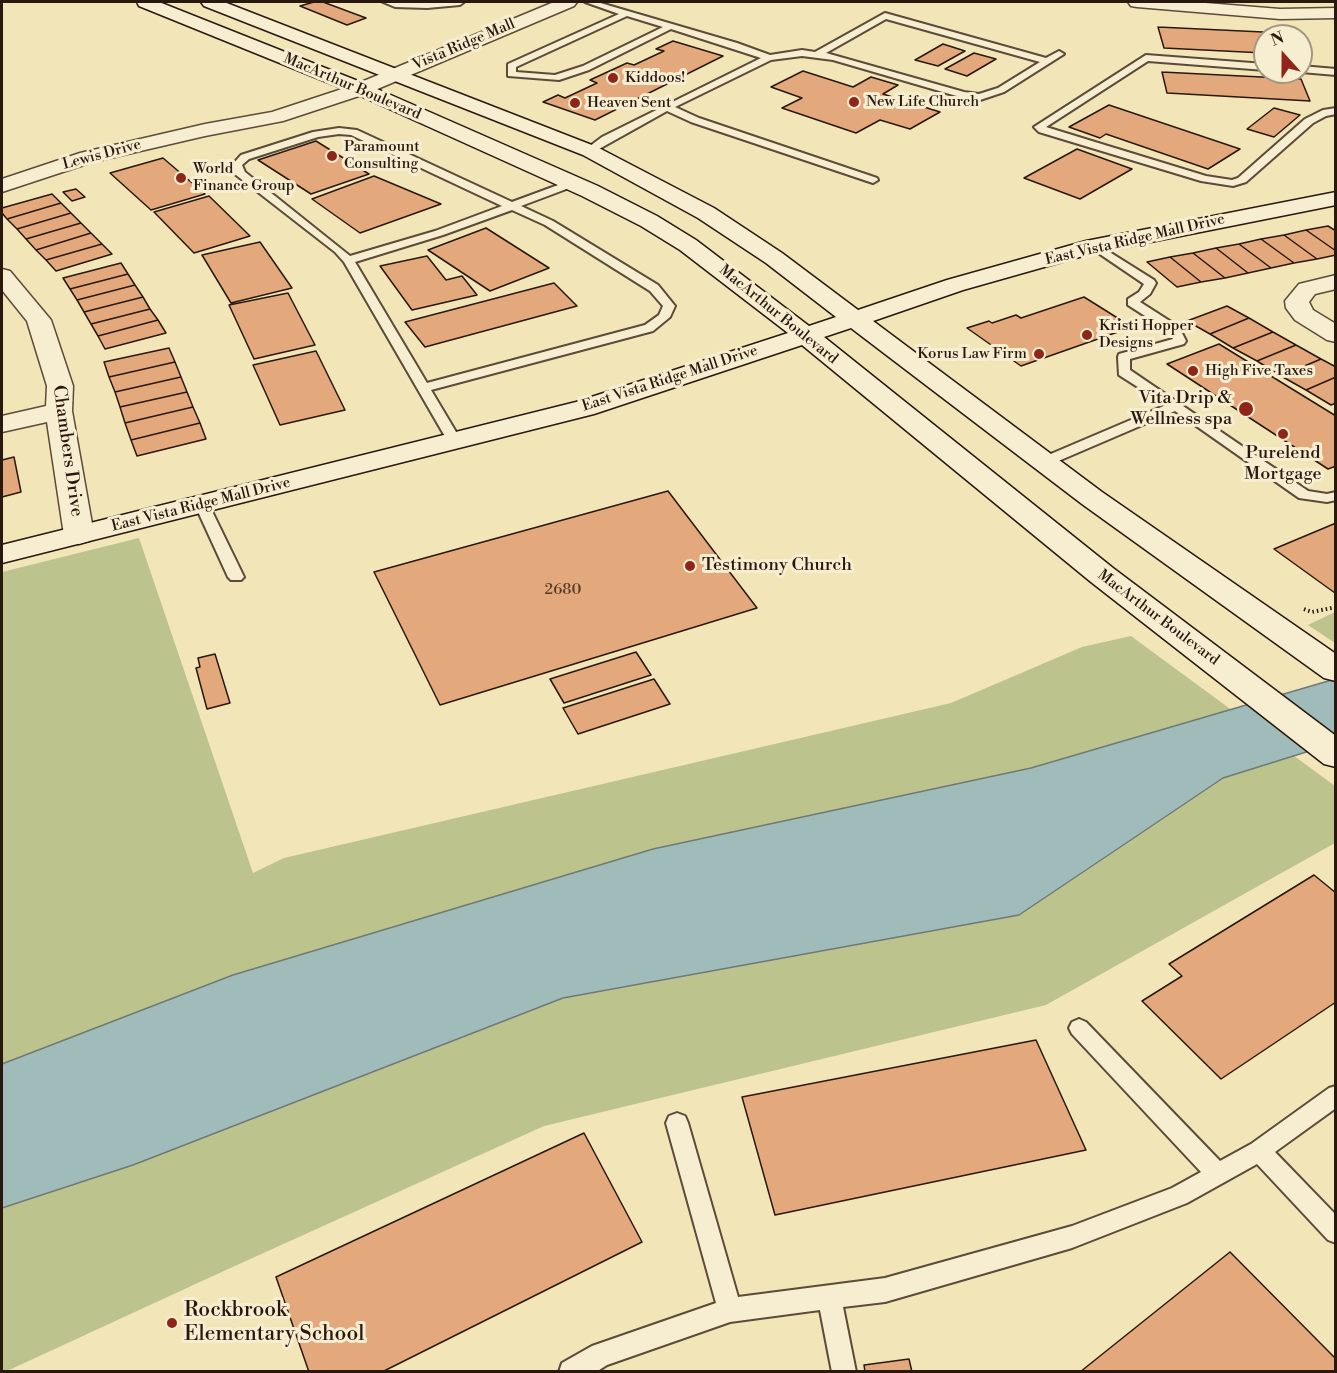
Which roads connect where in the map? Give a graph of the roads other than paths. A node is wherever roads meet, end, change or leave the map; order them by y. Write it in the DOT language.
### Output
graph roads {
  1 [pos="145,2"];
  2 [pos="210,2"];
  3 [pos="387,2"];
  4 [pos="460,2"];
  5 [pos="527,2"];
  6 [pos="568,2"];
  7 [pos="589,2"];
  8 [pos="1137,2"];
  9 [pos="1177,4"];
  10 [pos="627,13"];
  11 [pos="1335,13"];
  12 [pos="671,26"];
  13 [pos="1059,54"];
  14 [pos="816,55"];
  15 [pos="769,58"];
  16 [pos="1047,61"];
  17 [pos="374,66"];
  18 [pos="1253,66"];
  19 [pos="1313,70"];
  20 [pos="1335,73"];
  21 [pos="395,74"];
  22 [pos="336,79"];
  23 [pos="361,89"];
  24 [pos="667,108"];
  25 [pos="1335,111"];
  26 [pos="205,130"];
  27 [pos="590,152"];
  28 [pos="873,180"];
  29 [pos="573,183"];
  30 [pos="2,186"];
  31 [pos="1335,198"];
  32 [pos="514,205"];
  33 [pos="1095,246"];
  34 [pos="348,260"];
  35 [pos="2,276"];
  36 [pos="1335,282"];
  37 [pos="856,318"];
  38 [pos="1335,334"];
  39 [pos="803,336"];
  40 [pos="423,388"];
  41 [pos="1176,406"];
  42 [pos="59,411"];
  43 [pos="2,424"];
  44 [pos="455,442"];
  45 [pos="1044,462"];
  46 [pos="1335,495"];
  47 [pos="202,505"];
  48 [pos="79,535"];
  49 [pos="2,554"];
  50 [pos="236,577"];
  51 [pos="1335,670"];
  52 [pos="1335,755"];
  53 [pos="1079,1028"];
  54 [pos="1335,1095"];
  55 [pos="677,1123"];
  56 [pos="1259,1151"];
  57 [pos="1217,1173"];
  58 [pos="1335,1232"];
  59 [pos="830,1298"];
  60 [pos="730,1310"];
  61 [pos="571,1371"];
  62 [pos="844,1371"];
  1 -- 22 [label="main road, MacArthur Boulevard"];
  2 -- 17 [label="main road, MacArthur Boulevard"];
  3 -- 4 [label="lane"];
  5 -- 17 [label="main road, Vista Ridge Mall"];
  6 -- 21 [label="main road, Vista Ridge Mall"];
  7 -- 10 [label="lane"];
  8 -- 9 [label="main road"];
  9 -- 11 [label="main road"];
  10 -- 12 [label="lane"];
  10 -- 12 [label="lane"];
  12 -- 15 [label="lane"];
  13 -- 16 [label="lane"];
  14 -- 15 [label="lane"];
  14 -- 16 [label="lane"];
  14 -- 16 [label="lane"];
  15 -- 24 [label="lane"];
  17 -- 21 [label="main road, MacArthur Boulevard"];
  17 -- 22 [label="main road, Vista Ridge Mall"];
  18 -- 25 [label="lane"];
  19 -- 20 [label="lane"];
  21 -- 23 [label="main road, Vista Ridge Mall"];
  21 -- 27 [label="main road, MacArthur Boulevard"];
  22 -- 23 [label="main road, MacArthur Boulevard"];
  22 -- 26 [label="main road, Lewis Drive"];
  23 -- 26 [label="main road, Lewis Drive"];
  23 -- 29 [label="main road, MacArthur Boulevard"];
  24 -- 27 [label="lane"];
  24 -- 28 [label="lane"];
  26 -- 30 [label="main road, Lewis Drive"];
  27 -- 37 [label="main road, MacArthur Boulevard"];
  29 -- 32 [label="lane"];
  29 -- 39 [label="main road, MacArthur Boulevard"];
  31 -- 33 [label="main road, East Vista Ridge Mall Drive"];
  32 -- 34 [label="lane"];
  32 -- 34 [label="lane"];
  32 -- 40 [label="lane"];
  33 -- 37 [label="main road, East Vista Ridge Mall Drive"];
  33 -- 41 [label="lane"];
  34 -- 40 [label="lane"];
  35 -- 42 [label="main road, Chambers Drive"];
  36 -- 38 [label="main road"];
  37 -- 39 [label="main road, East Vista Ridge Mall Drive"];
  37 -- 45 [label="main road, MacArthur Boulevard"];
  39 -- 44 [label="main road, East Vista Ridge Mall Drive"];
  39 -- 52 [label="main road, MacArthur Boulevard"];
  40 -- 44 [label="lane"];
  41 -- 45 [label="lane"];
  41 -- 46 [label="lane"];
  42 -- 43 [label="main road"];
  42 -- 48 [label="main road, Chambers Drive"];
  44 -- 47 [label="main road, East Vista Ridge Mall Drive"];
  45 -- 51 [label="main road, MacArthur Boulevard"];
  47 -- 48 [label="main road, East Vista Ridge Mall Drive"];
  47 -- 50 [label="lane"];
  48 -- 49 [label="main road, East Vista Ridge Mall Drive"];
  53 -- 57 [label="lane"];
  54 -- 56 [label="lane"];
  55 -- 60 [label="lane"];
  56 -- 57 [label="lane"];
  56 -- 58 [label="lane"];
  57 -- 59 [label="lane"];
  59 -- 60 [label="lane"];
  59 -- 62 [label="lane"];
  60 -- 61 [label="lane"];
}
